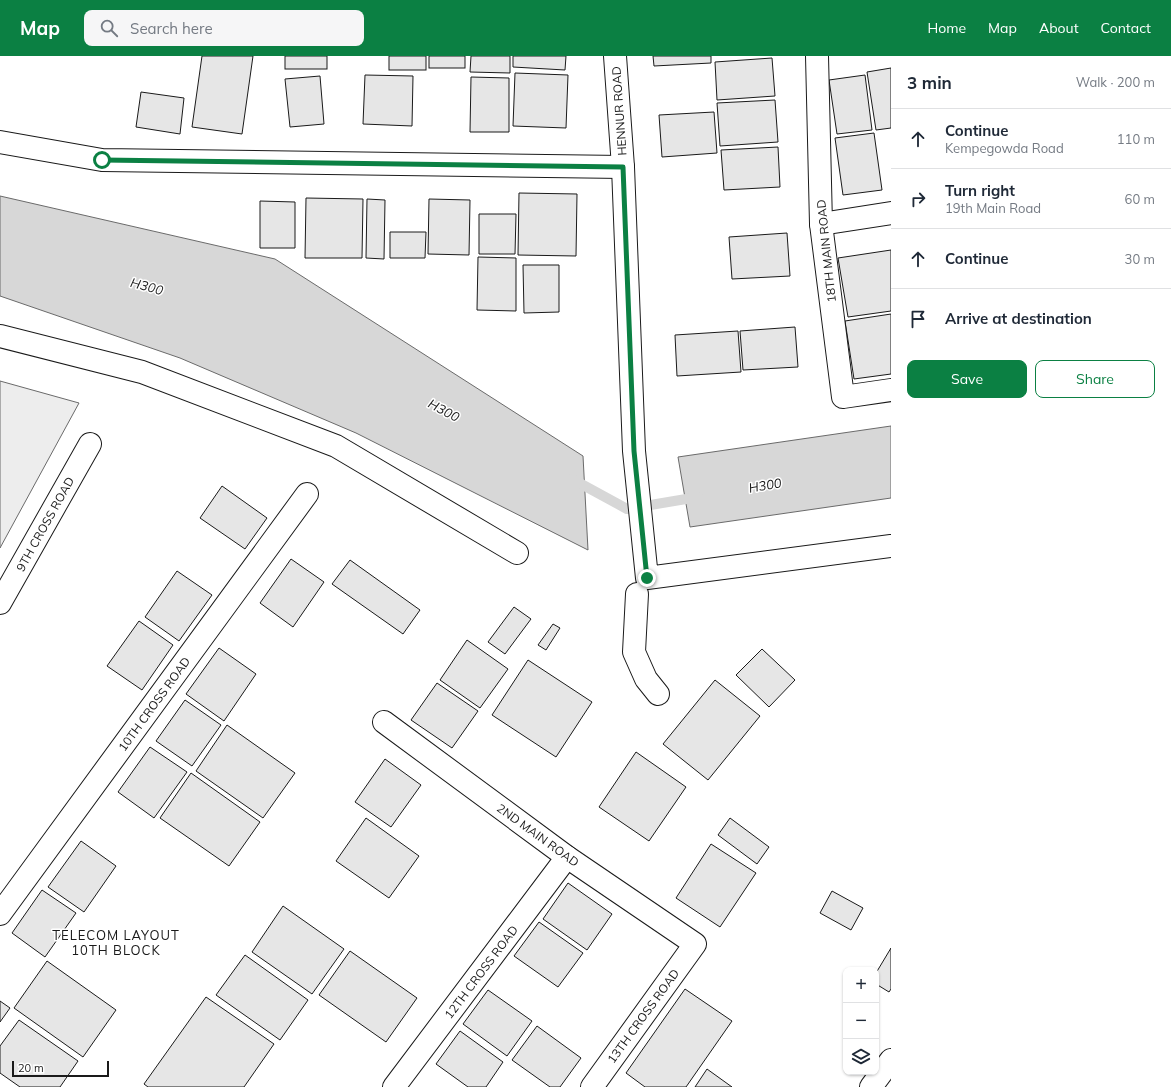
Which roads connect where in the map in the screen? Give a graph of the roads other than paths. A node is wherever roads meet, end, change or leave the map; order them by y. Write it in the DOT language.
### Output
graph roads {
  1 [pos="615,56"];
  2 [pos="821,57"];
  3 [pos="0,142"];
  4 [pos="623,167"];
  5 [pos="891,213"];
  6 [pos="820,224"];
  7 [pos="0,336"];
  8 [pos="891,390"];
  9 [pos="90,444"];
  10 [pos="307,494"];
  11 [pos="891,546"];
  12 [pos="517,553"];
  13 [pos="637,594"];
  14 [pos="0,603"];
  15 [pos="658,694"];
  16 [pos="384,722"];
  17 [pos="567,857"];
  18 [pos="0,914"];
  19 [pos="695,944"];
  20 [pos="891,1060"];
  21 [pos="394,1087"];
  22 [pos="592,1087"];
  23 [pos="871,1087"];
  1 -- 4 [label="street, HENNUR ROAD"];
  2 -- 6 [label="street, 18TH MAIN ROAD"];
  3 -- 4 [label="street"];
  4 -- 11 [label="street, HENNUR ROAD"];
  5 -- 6 [label="street"];
  6 -- 8 [label="street, 18TH MAIN ROAD"];
  7 -- 12 [label="street"];
  9 -- 14 [label="street, 9TH CROSS ROAD"];
  10 -- 18 [label="street, 10TH CROSS ROAD"];
  13 -- 15 [label="street"];
  16 -- 17 [label="street, 2ND MAIN ROAD"];
  17 -- 19 [label="street, 2ND MAIN ROAD"];
  17 -- 21 [label="street, 12TH CROSS ROAD"];
  19 -- 22 [label="street, 13TH CROSS ROAD"];
  20 -- 23 [label="street"];
}
